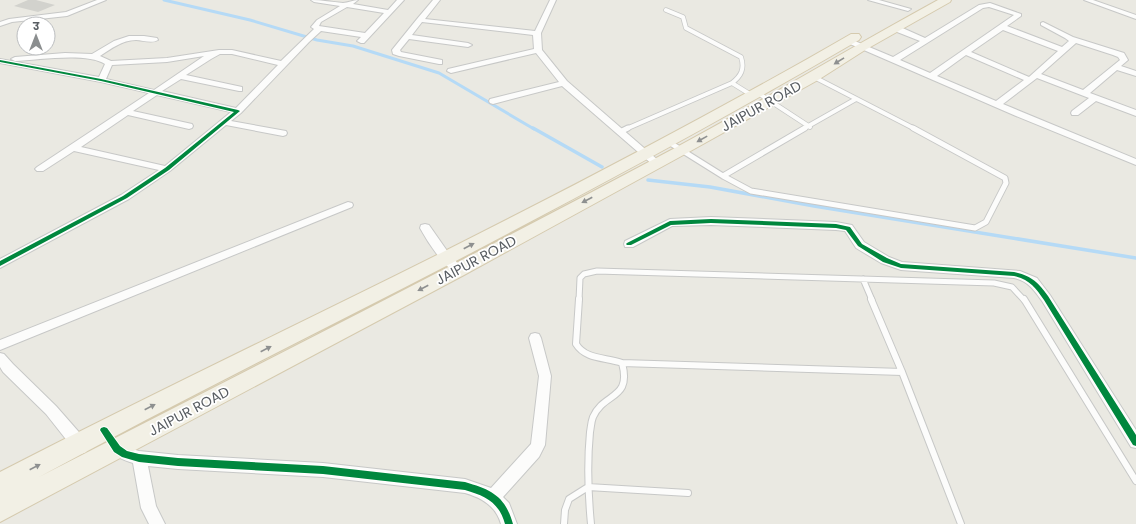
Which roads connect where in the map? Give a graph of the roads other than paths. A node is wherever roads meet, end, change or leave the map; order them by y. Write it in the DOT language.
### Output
graph roads {
  1 [pos="103,0"];
  2 [pos="314,0"];
  3 [pos="355,0"];
  4 [pos="401,0"];
  5 [pos="437,0"];
  6 [pos="553,0"];
  7 [pos="871,0"];
  8 [pos="925,0"];
  9 [pos="946,0"];
  10 [pos="1087,0"];
  11 [pos="344,5"];
  12 [pos="908,9"];
  13 [pos="666,10"];
  14 [pos="389,12"];
  15 [pos="1136,17"];
  16 [pos="419,20"];
  17 [pos="0,24"];
  18 [pos="1043,24"];
  19 [pos="1002,27"];
  20 [pos="895,28"];
  21 [pos="319,29"];
  22 [pos="537,33"];
  23 [pos="366,35"];
  24 [pos="406,36"];
  25 [pos="1072,39"];
  26 [pos="154,40"];
  27 [pos="360,41"];
  28 [pos="926,41"];
  29 [pos="854,44"];
  30 [pos="468,45"];
  31 [pos="538,50"];
  32 [pos="1063,50"];
  33 [pos="219,52"];
  34 [pos="966,52"];
  35 [pos="95,56"];
  36 [pos="894,60"];
  37 [pos="0,61"];
  38 [pos="108,62"];
  39 [pos="439,62"];
  40 [pos="284,64"];
  41 [pos="1117,67"];
  42 [pos="452,71"];
  43 [pos="1136,74"];
  44 [pos="180,76"];
  45 [pos="931,76"];
  46 [pos="813,77"];
  47 [pos="1033,77"];
  48 [pos="101,80"];
  49 [pos="564,83"];
  50 [pos="732,83"];
  51 [pos="239,89"];
  52 [pos="154,92"];
  53 [pos="1084,93"];
  54 [pos="760,96"];
  55 [pos="1096,97"];
  56 [pos="856,99"];
  57 [pos="493,101"];
  58 [pos="997,104"];
  59 [pos="238,111"];
  60 [pos="125,112"];
  61 [pos="1075,113"];
  62 [pos="1136,113"];
  63 [pos="224,122"];
  64 [pos="189,126"];
  65 [pos="810,127"];
  66 [pos="620,132"];
  67 [pos="283,133"];
  68 [pos="666,141"];
  69 [pos="73,148"];
  70 [pos="682,150"];
  71 [pos="651,158"];
  72 [pos="1136,162"];
  73 [pos="40,169"];
  74 [pos="167,169"];
  75 [pos="723,176"];
  76 [pos="348,205"];
  77 [pos="425,228"];
  78 [pos="629,244"];
  79 [pos="0,264"];
  80 [pos="452,264"];
  81 [pos="863,279"];
  82 [pos="535,338"];
  83 [pos="0,345"];
  84 [pos="622,363"];
  85 [pos="3,366"];
  86 [pos="902,372"];
  87 [pos="104,430"];
  88 [pos="1136,442"];
  89 [pos="80,444"];
  90 [pos="117,449"];
  91 [pos="139,458"];
  92 [pos="86,465"];
  93 [pos="1136,481"];
  94 [pos="0,485"];
  95 [pos="588,487"];
  96 [pos="688,493"];
  97 [pos="493,497"];
  98 [pos="0,510"];
  99 [pos="157,524"];
  100 [pos="509,524"];
  101 [pos="564,524"];
  102 [pos="591,524"];
  103 [pos="961,524"];
  1 -- 17 [label="street"];
  2 -- 11 [label="street"];
  3 -- 11 [label="street"];
  4 -- 14 [label="street"];
  5 -- 16 [label="street"];
  6 -- 22 [label="street"];
  7 -- 12 [label="street"];
  8 -- 12 [label="main road, JAIPUR ROAD"];
  9 -- 20 [label="main road, JAIPUR ROAD"];
  10 -- 15 [label="street"];
  11 -- 14 [label="street"];
  11 -- 21 [label="street"];
  12 -- 29 [label="main road, JAIPUR ROAD"];
  13 -- 50 [label="lane"];
  14 -- 23 [label="street"];
  16 -- 22 [label="street"];
  16 -- 24 [label="street"];
  18 -- 25 [label="street"];
  19 -- 28 [label="street"];
  19 -- 32 [label="street"];
  19 -- 34 [label="street"];
  20 -- 28 [label="street"];
  20 -- 29 [label="main road, JAIPUR ROAD"];
  21 -- 23 [label="street"];
  21 -- 40 [label="street"];
  22 -- 31 [label="street"];
  23 -- 27 [label="street"];
  24 -- 30 [label="street"];
  24 -- 39 [label="street"];
  25 -- 32 [label="street"];
  25 -- 41 [label="street"];
  26 -- 35 [label="street"];
  28 -- 36 [label="street"];
  29 -- 36 [label="street"];
  29 -- 46 [label="main road, JAIPUR ROAD, one-way"];
  29 -- 54 [label="main road, JAIPUR ROAD"];
  31 -- 42 [label="street"];
  31 -- 49 [label="street"];
  32 -- 47 [label="street"];
  33 -- 38 [label="street"];
  33 -- 40 [label="street"];
  33 -- 44 [label="street"];
  34 -- 45 [label="street"];
  34 -- 47 [label="street"];
  35 -- 37 [label="street"];
  35 -- 38 [label="street"];
  36 -- 45 [label="street"];
  37 -- 48 [label="street"];
  38 -- 48 [label="street"];
  40 -- 59 [label="street"];
  41 -- 43 [label="street"];
  41 -- 53 [label="street"];
  44 -- 51 [label="street"];
  44 -- 52 [label="street"];
  45 -- 58 [label="street"];
  46 -- 54 [label="main road, JAIPUR ROAD"];
  46 -- 56 [label="lane"];
  47 -- 53 [label="street"];
  47 -- 58 [label="street"];
  48 -- 52 [label="street"];
  49 -- 57 [label="street"];
  49 -- 66 [label="street"];
  50 -- 54 [label="lane"];
  50 -- 66 [label="lane"];
  52 -- 59 [label="street"];
  52 -- 60 [label="street"];
  53 -- 55 [label="street"];
  54 -- 65 [label="lane"];
  54 -- 68 [label="main road, JAIPUR ROAD"];
  54 -- 70 [label="main road, JAIPUR ROAD, one-way"];
  55 -- 61 [label="street"];
  55 -- 62 [label="street"];
  56 -- 65 [label="lane"];
  56 -- 75 [label="lane"];
  58 -- 72 [label="street"];
  59 -- 63 [label="street"];
  60 -- 64 [label="street"];
  60 -- 69 [label="street"];
  63 -- 67 [label="street"];
  63 -- 74 [label="street"];
  65 -- 75 [label="lane"];
  66 -- 71 [label="street"];
  68 -- 70 [label="lane"];
  68 -- 71 [label="main road, JAIPUR ROAD"];
  69 -- 73 [label="street"];
  69 -- 74 [label="street"];
  70 -- 71 [label="main road, JAIPUR ROAD"];
  70 -- 75 [label="lane"];
  71 -- 80 [label="main road, JAIPUR ROAD"];
  74 -- 79 [label="street"];
  76 -- 83 [label="street"];
  77 -- 80 [label="street"];
  78 -- 88 [label="street"];
  87 -- 80 [label="main road, JAIPUR ROAD, one-way"];
  80 -- 90 [label="main road, JAIPUR ROAD, one-way"];
  81 -- 84 [label="lane"];
  81 -- 86 [label="lane"];
  81 -- 93 [label="lane"];
  82 -- 97 [label="street"];
  84 -- 86 [label="lane"];
  84 -- 95 [label="lane"];
  85 -- 89 [label="street"];
  86 -- 103 [label="lane"];
  87 -- 89 [label="main road, JAIPUR ROAD"];
  87 -- 90 [label="street"];
  89 -- 92 [label="street"];
  94 -- 89 [label="main road, JAIPUR ROAD, one-way"];
  90 -- 91 [label="street"];
  90 -- 92 [label="main road, JAIPUR ROAD"];
  91 -- 97 [label="street"];
  91 -- 99 [label="street"];
  92 -- 98 [label="main road, JAIPUR ROAD"];
  95 -- 96 [label="lane"];
  95 -- 101 [label="lane"];
  95 -- 102 [label="lane"];
  97 -- 100 [label="street"];
}
